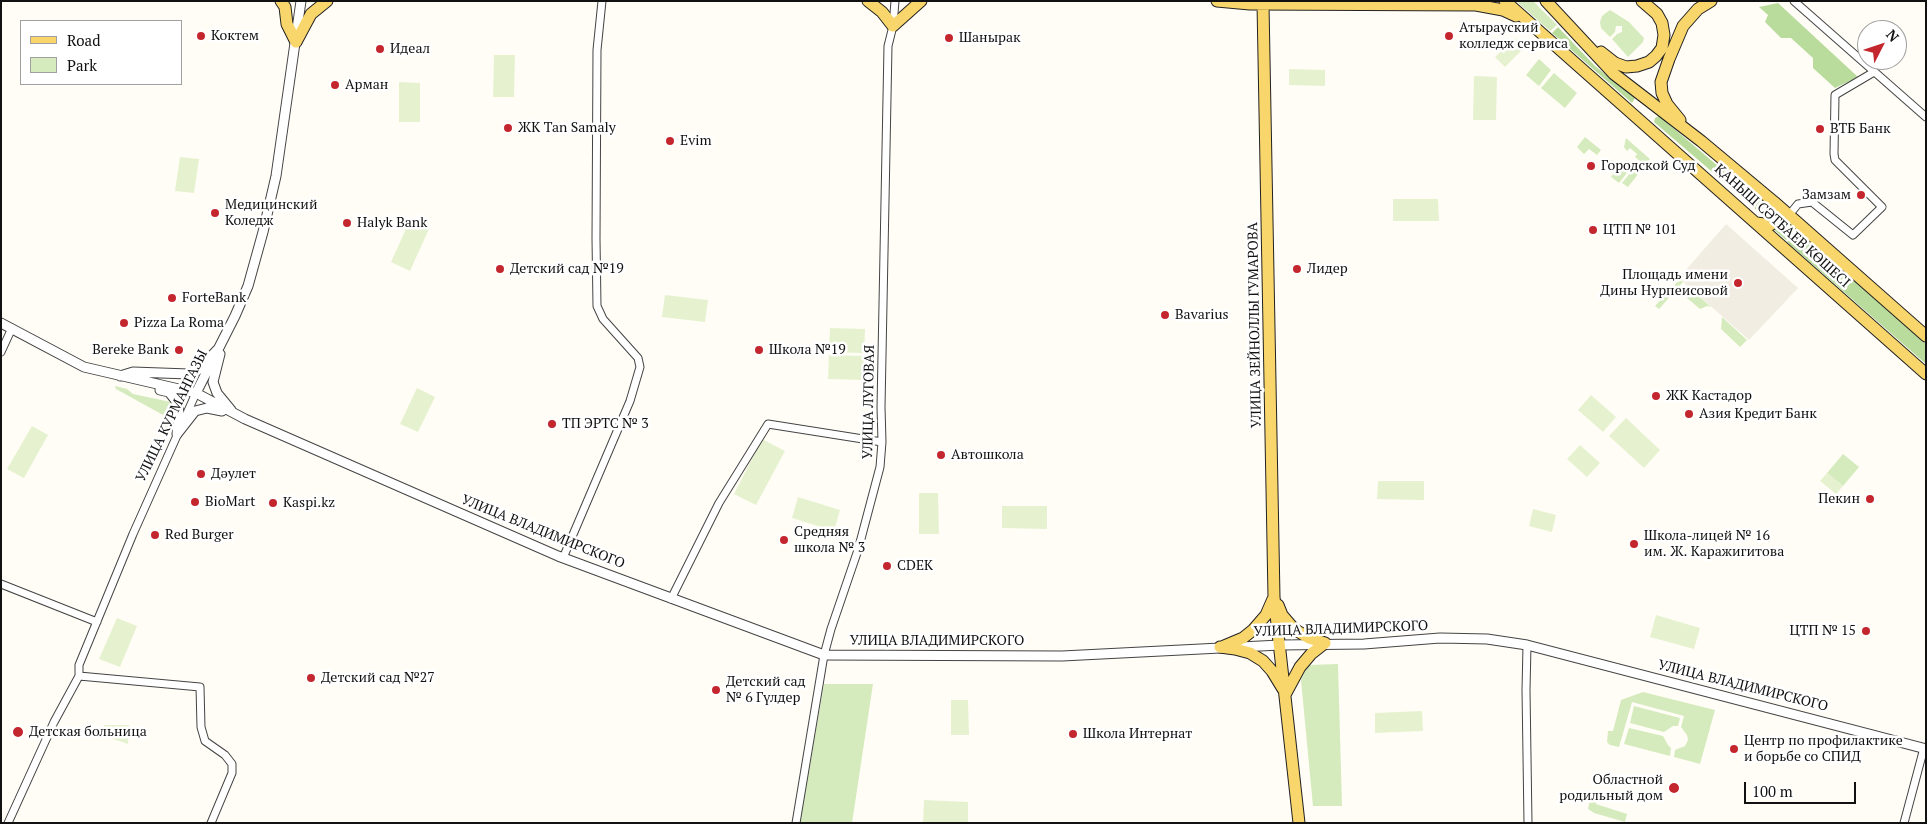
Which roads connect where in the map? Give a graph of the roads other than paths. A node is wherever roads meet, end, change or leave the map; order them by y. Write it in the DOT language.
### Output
graph roads {
  1 [pos="281,1"];
  2 [pos="301,1"];
  3 [pos="327,1"];
  4 [pos="602,1"];
  5 [pos="868,1"];
  6 [pos="895,1"];
  7 [pos="921,1"];
  8 [pos="1217,1"];
  9 [pos="1505,1"];
  10 [pos="1546,1"];
  11 [pos="1642,1"];
  12 [pos="1711,1"];
  13 [pos="1794,1"];
  14 [pos="1263,4"];
  15 [pos="1564,20"];
  16 [pos="1529,23"];
  17 [pos="893,26"];
  18 [pos="296,42"];
  19 [pos="1874,72"];
  20 [pos="1662,112"];
  21 [pos="1926,117"];
  22 [pos="1649,128"];
  23 [pos="1701,141"];
  24 [pos="1774,202"];
  25 [pos="1789,215"];
  26 [pos="1755,222"];
  27 [pos="1,323"];
  28 [pos="12,328"];
  29 [pos="1926,336"];
  30 [pos="221,346"];
  31 [pos="1,352"];
  32 [pos="1926,374"];
  33 [pos="120,376"];
  34 [pos="196,393"];
  35 [pos="234,414"];
  36 [pos="177,434"];
  37 [pos="882,442"];
  38 [pos="563,558"];
  39 [pos="1,584"];
  40 [pos="1274,597"];
  41 [pos="671,599"];
  42 [pos="97,622"];
  43 [pos="1325,643"];
  44 [pos="1280,645"];
  45 [pos="1528,645"];
  46 [pos="1220,647"];
  47 [pos="824,655"];
  48 [pos="78,676"];
  49 [pos="1286,695"];
  50 [pos="1925,748"];
  51 [pos="1299,821"];
  52 [pos="8,823"];
  53 [pos="211,823"];
  54 [pos="796,823"];
  55 [pos="1528,823"];
  56 [pos="1904,823"];
  1 -- 18 [label="main road"];
  2 -- 18 [label="street, УЛИЦА КУРМАНГАЗЫ"];
  3 -- 18 [label="main road"];
  4 -- 38 [label="street"];
  5 -- 17 [label="main road"];
  6 -- 17 [label="street, УЛИЦА ЛУГОВАЯ"];
  7 -- 17 [label="main road"];
  8 -- 14 [label="main road"];
  9 -- 16 [label="main road, ҚАНЫШ СӘТБАЕВ КӨШЕСІ"];
  10 -- 15 [label="main road, ҚАНЫШ СӘТБАЕВ КӨШЕСІ"];
  11 -- 15 [label="main road"];
  12 -- 23 [label="main road"];
  13 -- 19 [label="street"];
  14 -- 16 [label="main road"];
  14 -- 40 [label="main road, УЛИЦА ЗЕЙНОЛЛЫ ГУМАРОВА"];
  15 -- 20 [label="main road, ҚАНЫШ СӘТБАЕВ КӨШЕСІ"];
  16 -- 22 [label="main road, ҚАНЫШ СӘТБАЕВ КӨШЕСІ"];
  17 -- 37 [label="street, УЛИЦА ЛУГОВАЯ"];
  18 -- 30 [label="street, УЛИЦА КУРМАНГАЗЫ"];
  19 -- 21 [label="street"];
  19 -- 25 [label="street"];
  20 -- 22 [label="main road"];
  20 -- 23 [label="main road, ҚАНЫШ СӘТБАЕВ КӨШЕСІ"];
  22 -- 26 [label="main road, ҚАНЫШ СӘТБАЕВ КӨШЕСІ"];
  23 -- 24 [label="main road, ҚАНЫШ СӘТБАЕВ КӨШЕСІ"];
  24 -- 25 [label="main road, ҚАНЫШ СӘТБАЕВ КӨШЕСІ"];
  24 -- 26 [label="main road"];
  25 -- 29 [label="main road, ҚАНЫШ СӘТБАЕВ КӨШЕСІ"];
  26 -- 32 [label="main road, ҚАНЫШ СӘТБАЕВ КӨШЕСІ"];
  27 -- 28 [label="street, УЛИЦА ВЛАДИМИРСКОГО"];
  28 -- 31 [label="street"];
  28 -- 33 [label="street, УЛИЦА ВЛАДИМИРСКОГО"];
  30 -- 33 [label="street"];
  30 -- 34 [label="street, УЛИЦА КУРМАНГАЗЫ"];
  30 -- 35 [label="street"];
  33 -- 34 [label="street, УЛИЦА ВЛАДИМИРСКОГО"];
  33 -- 36 [label="street"];
  34 -- 35 [label="street, УЛИЦА ВЛАДИМИРСКОГО"];
  34 -- 36 [label="street, УЛИЦА КУРМАНГАЗЫ"];
  35 -- 36 [label="street"];
  35 -- 38 [label="street, УЛИЦА ВЛАДИМИРСКОГО"];
  36 -- 42 [label="street, УЛИЦА КУРМАНГАЗЫ"];
  37 -- 41 [label="street"];
  37 -- 47 [label="street, УЛИЦА ЛУГОВАЯ"];
  38 -- 41 [label="street, УЛИЦА ВЛАДИМИРСКОГО"];
  39 -- 42 [label="street"];
  40 -- 43 [label="main road"];
  40 -- 44 [label="main road, УЛИЦА ЗЕЙНОЛЛЫ ГУМАРОВА"];
  40 -- 46 [label="main road"];
  41 -- 47 [label="street, УЛИЦА ВЛАДИМИРСКОГО"];
  42 -- 48 [label="street, УЛИЦА КУРМАНГАЗЫ"];
  43 -- 44 [label="street, УЛИЦА ВЛАДИМИРСКОГО"];
  43 -- 45 [label="street, УЛИЦА ВЛАДИМИРСКОГО"];
  43 -- 49 [label="main road"];
  44 -- 46 [label="street, УЛИЦА ВЛАДИМИРСКОГО"];
  44 -- 49 [label="main road, УЛИЦА ЗЕЙНОЛЛЫ ГУМАРОВА"];
  45 -- 50 [label="street, УЛИЦА ВЛАДИМИРСКОГО"];
  45 -- 55 [label="street"];
  46 -- 47 [label="street, УЛИЦА ВЛАДИМИРСКОГО"];
  46 -- 49 [label="main road"];
  47 -- 54 [label="street, УЛИЦА ЛУГОВАЯ"];
  48 -- 52 [label="street, УЛИЦА КУРМАНГАЗЫ"];
  48 -- 53 [label="street"];
  49 -- 51 [label="main road, УЛИЦА ЗЕЙНОЛЛЫ ГУМАРОВА"];
  50 -- 56 [label="street"];
}
